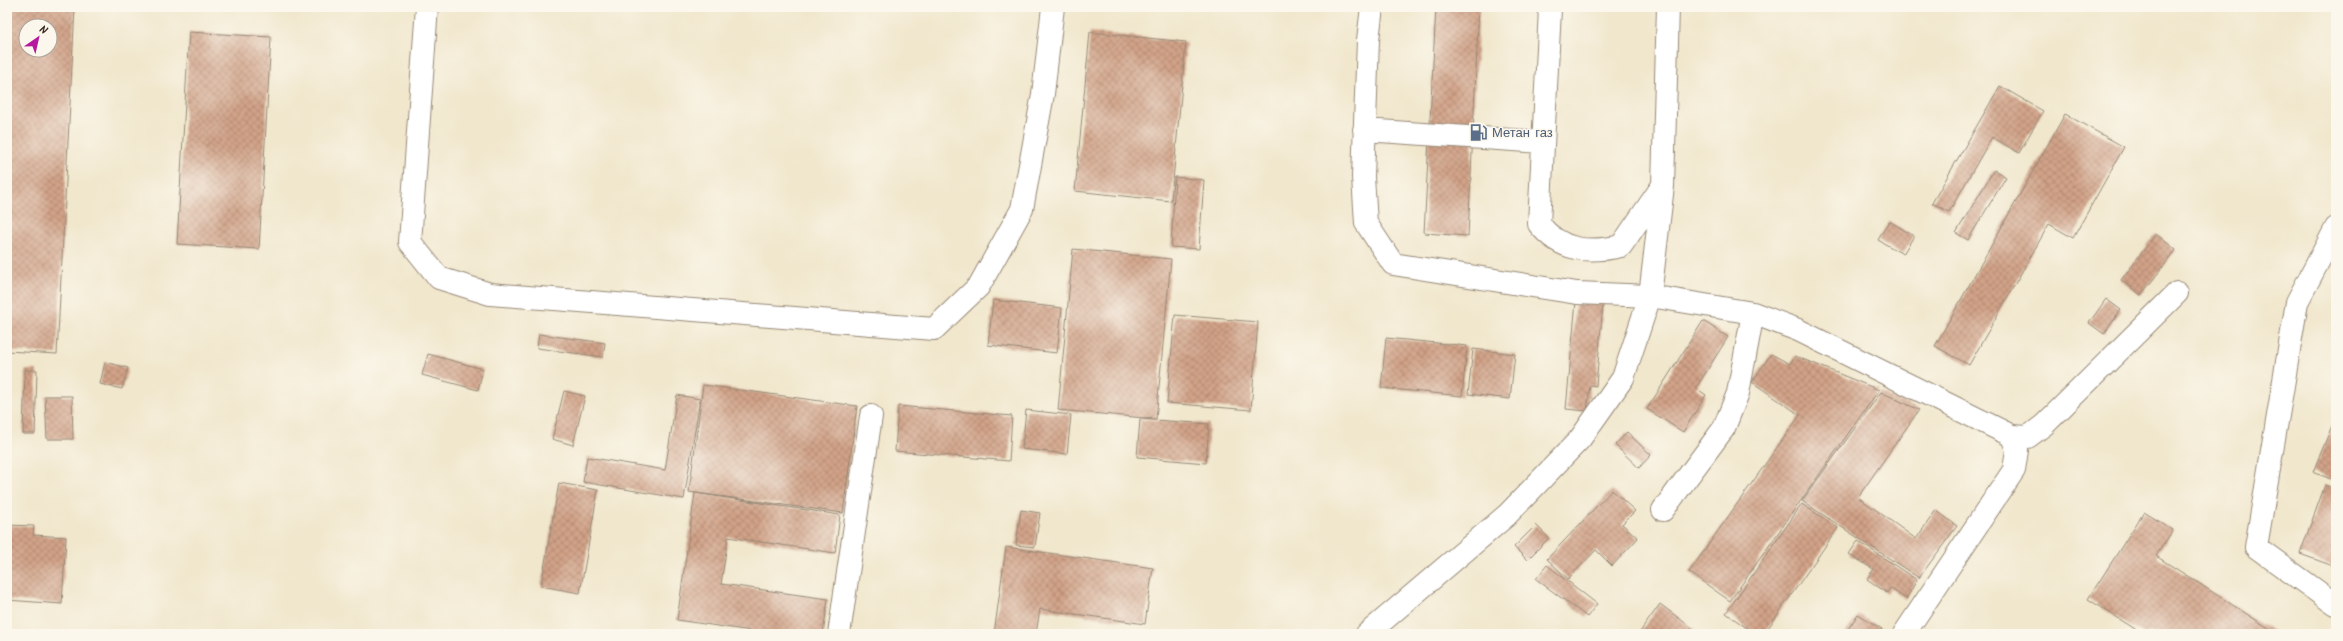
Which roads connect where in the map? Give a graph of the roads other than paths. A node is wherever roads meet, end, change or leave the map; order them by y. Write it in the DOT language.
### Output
graph roads {
  1 [pos="427,7"];
  2 [pos="1053,7"];
  3 [pos="1372,7"];
  4 [pos="1548,7"];
  5 [pos="1668,7"];
  6 [pos="1364,130"];
  7 [pos="1543,142"];
  8 [pos="1663,186"];
  9 [pos="2336,228"];
  10 [pos="2178,293"];
  11 [pos="1650,296"];
  12 [pos="1753,312"];
  13 [pos="871,416"];
  14 [pos="2012,436"];
  15 [pos="1663,510"];
  16 [pos="2336,605"];
  17 [pos="839,634"];
  18 [pos="1367,634"];
  19 [pos="1904,634"];
  1 -- 2 [label="lane"];
  3 -- 6 [label="lane"];
  4 -- 7 [label="lane"];
  5 -- 8 [label="lane"];
  6 -- 7 [label="lane"];
  6 -- 11 [label="lane"];
  7 -- 8 [label="lane"];
  8 -- 11 [label="lane"];
  9 -- 16 [label="lane"];
  10 -- 14 [label="lane"];
  11 -- 12 [label="lane"];
  11 -- 18 [label="lane"];
  12 -- 14 [label="lane"];
  12 -- 15 [label="lane"];
  13 -- 17 [label="lane"];
  14 -- 19 [label="lane"];
}
